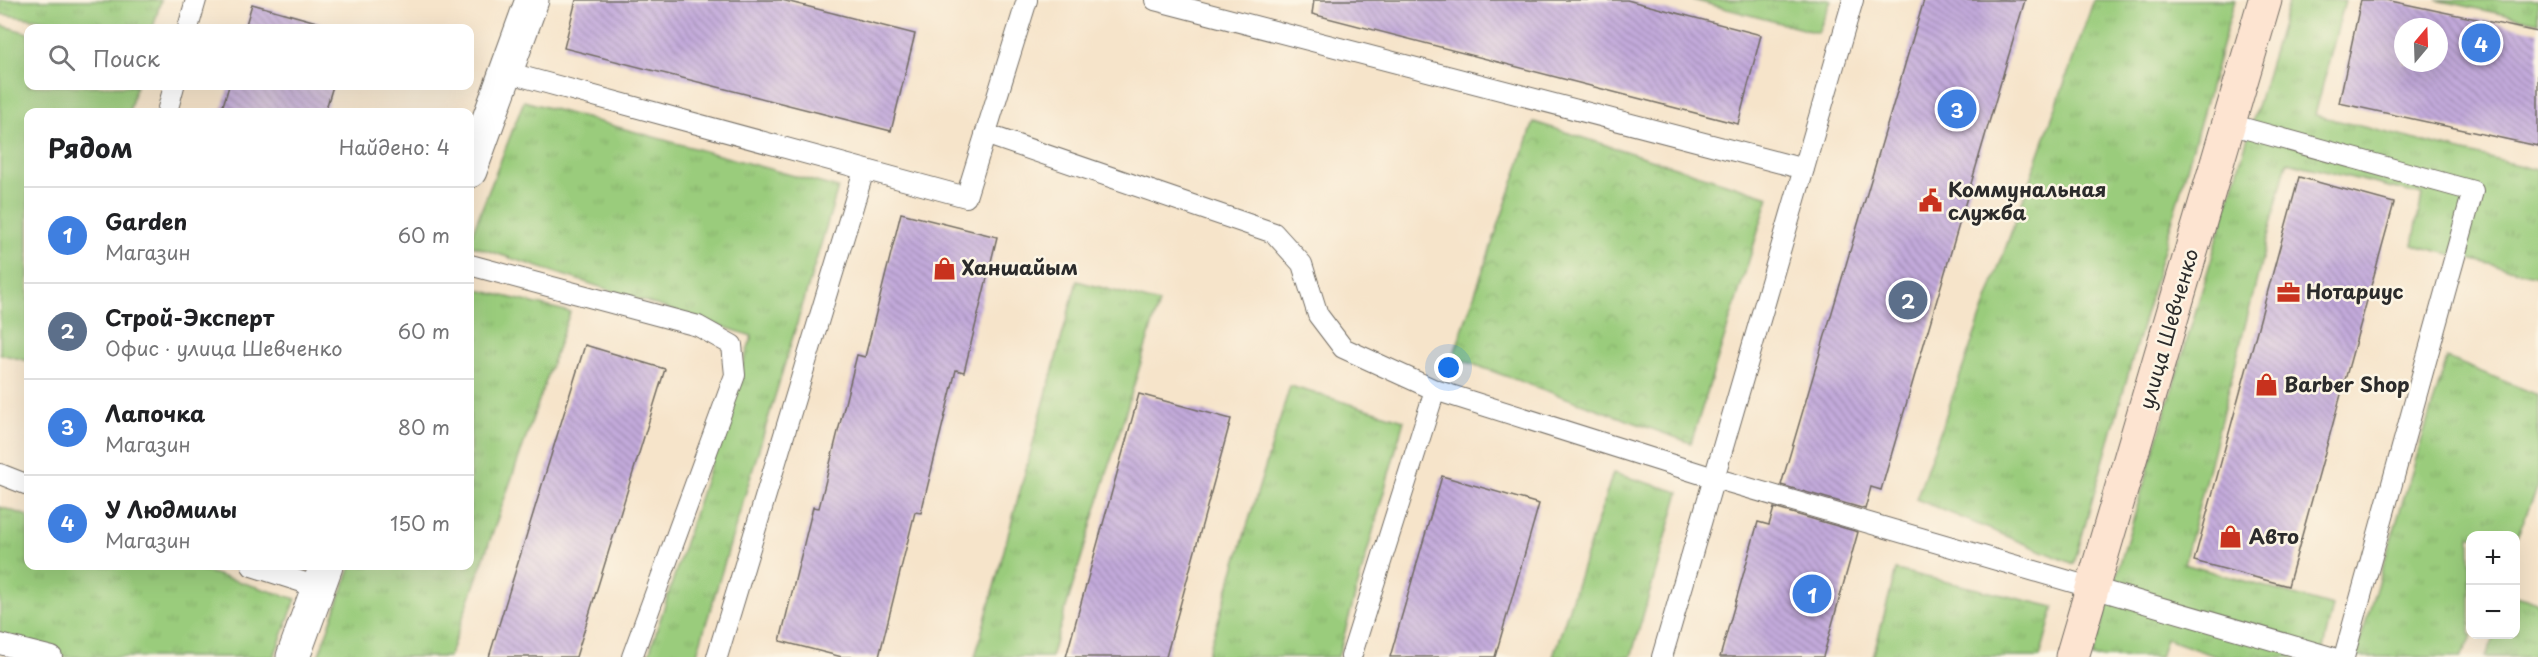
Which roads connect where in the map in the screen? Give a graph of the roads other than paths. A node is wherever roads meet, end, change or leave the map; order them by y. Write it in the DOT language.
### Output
graph roads {
  1 [pos="196,0"];
  2 [pos="532,0"];
  3 [pos="1027,0"];
  4 [pos="1155,0"];
  5 [pos="1854,0"];
  6 [pos="2265,0"];
  7 [pos="189,24"];
  8 [pos="506,72"];
  9 [pos="173,90"];
  10 [pos="168,108"];
  11 [pos="2229,124"];
  12 [pos="985,134"];
  13 [pos="474,160"];
  14 [pos="1804,169"];
  15 [pos="864,170"];
  16 [pos="474,266"];
  17 [pos="1435,390"];
  18 [pos="0,474"];
  19 [pos="1714,478"];
  20 [pos="24,483"];
  21 [pos="280,570"];
  22 [pos="322,576"];
  23 [pos="2093,586"];
  24 [pos="0,644"];
  25 [pos="52,657"];
  26 [pos="293,657"];
  27 [pos="632,657"];
  28 [pos="717,657"];
  29 [pos="1351,657"];
  30 [pos="1662,657"];
  31 [pos="2072,657"];
  32 [pos="2331,657"];
  33 [pos="2344,657"];
  1 -- 7 [label="lane"];
  2 -- 8 [label="street"];
  3 -- 12 [label="lane"];
  4 -- 14 [label="lane"];
  5 -- 14 [label="lane"];
  6 -- 11 [label="street, улица Шевченко"];
  8 -- 13 [label="street"];
  8 -- 15 [label="lane"];
  9 -- 10 [label="lane"];
  11 -- 23 [label="street, улица Шевченко"];
  11 -- 33 [label="lane"];
  12 -- 15 [label="lane"];
  12 -- 17 [label="lane"];
  14 -- 19 [label="lane"];
  15 -- 28 [label="lane"];
  16 -- 27 [label="lane"];
  17 -- 19 [label="lane"];
  17 -- 29 [label="lane"];
  18 -- 20 [label="lane"];
  19 -- 23 [label="lane"];
  19 -- 30 [label="lane"];
  21 -- 22 [label="lane"];
  22 -- 26 [label="street"];
  23 -- 31 [label="street, улица Шевченко"];
  23 -- 32 [label="lane"];
  24 -- 25 [label="lane"];
}
